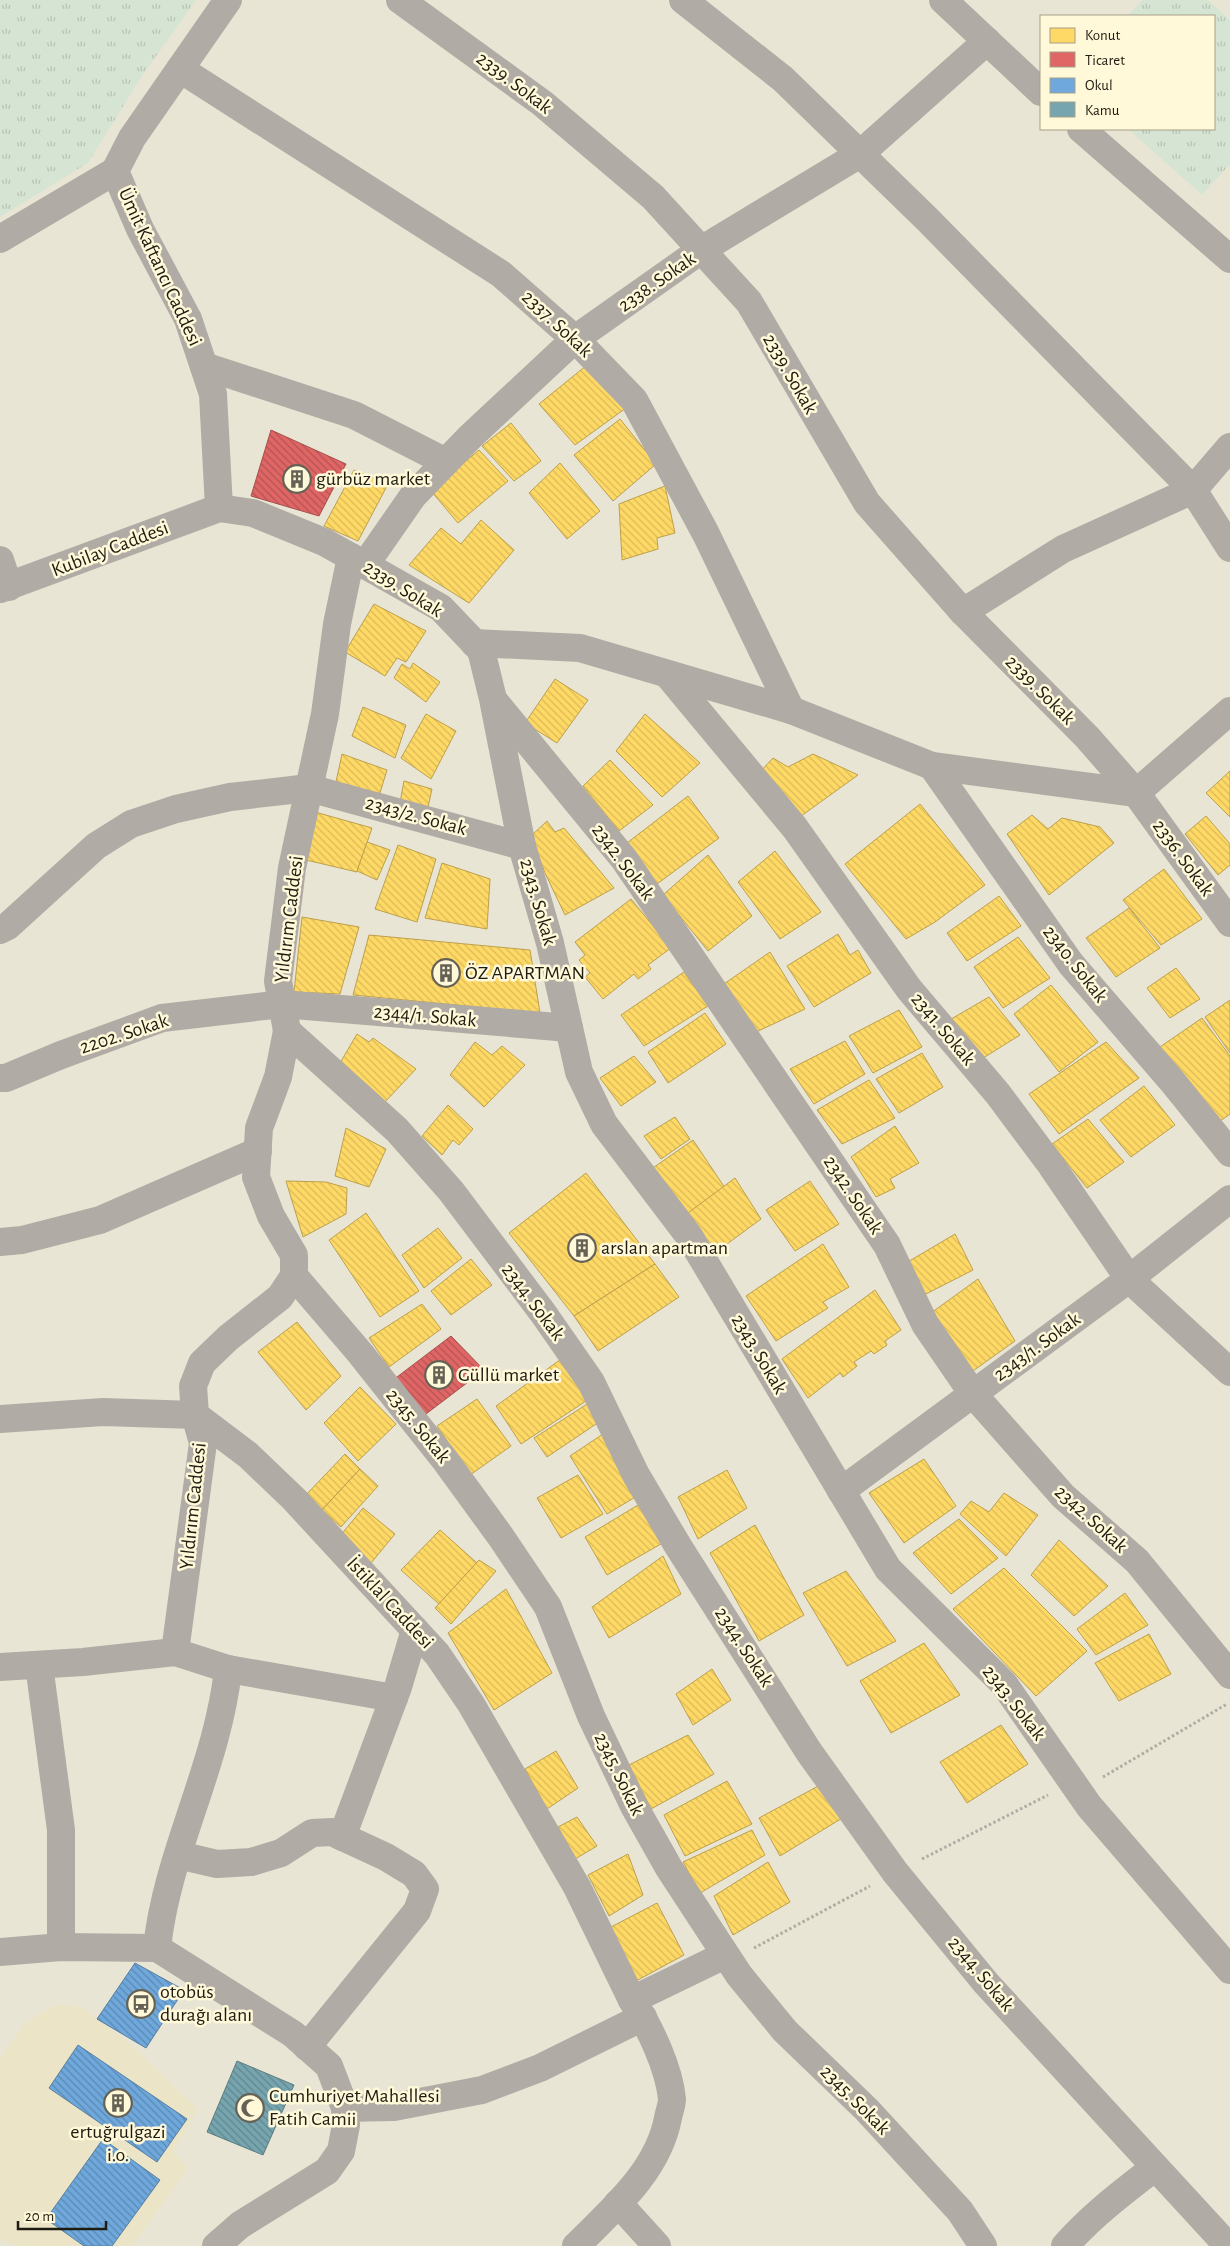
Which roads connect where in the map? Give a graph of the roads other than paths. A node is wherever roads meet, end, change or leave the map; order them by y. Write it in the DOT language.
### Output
graph roads {
  1 [pos="228,0"];
  2 [pos="400,0"];
  3 [pos="683,0"];
  4 [pos="943,0"];
  5 [pos="987,41"];
  6 [pos="180,68"];
  7 [pos="1040,91"];
  8 [pos="1082,130"];
  9 [pos="860,154"];
  10 [pos="116,171"];
  11 [pos="0,239"];
  12 [pos="701,250"];
  13 [pos="1230,259"];
  14 [pos="575,339"];
  15 [pos="204,366"];
  16 [pos="1230,447"];
  17 [pos="446,462"];
  18 [pos="1193,490"];
  19 [pos="219,508"];
  20 [pos="1230,548"];
  21 [pos="0,560"];
  22 [pos="358,561"];
  23 [pos="4,588"];
  24 [pos="963,612"];
  25 [pos="474,643"];
  26 [pos="668,675"];
  27 [pos="493,699"];
  28 [pos="792,710"];
  29 [pos="1230,711"];
  30 [pos="932,766"];
  31 [pos="309,788"];
  32 [pos="1136,793"];
  33 [pos="522,846"];
  34 [pos="1230,923"];
  35 [pos="0,930"];
  36 [pos="282,1004"];
  37 [pos="569,1028"];
  38 [pos="287,1031"];
  39 [pos="0,1078"];
  40 [pos="258,1151"];
  41 [pos="1230,1153"];
  42 [pos="1230,1199"];
  43 [pos="0,1242"];
  44 [pos="294,1276"];
  45 [pos="1128,1279"];
  46 [pos="1230,1372"];
  47 [pos="972,1394"];
  48 [pos="195,1415"];
  49 [pos="0,1419"];
  50 [pos="841,1491"];
  51 [pos="414,1630"];
  52 [pos="175,1652"];
  53 [pos="39,1664"];
  54 [pos="0,1667"];
  55 [pos="228,1669"];
  56 [pos="1230,1675"];
  57 [pos="394,1698"];
  58 [pos="342,1837"];
  59 [pos="178,1855"];
  60 [pos="61,1947"];
  61 [pos="157,1948"];
  62 [pos="0,1952"];
  63 [pos="725,1955"];
  64 [pos="1230,1970"];
  65 [pos="638,2008"];
  66 [pos="307,2047"];
  67 [pos="345,2108"];
  68 [pos="1154,2168"];
  69 [pos="618,2203"];
  70 [pos="216,2246"];
  71 [pos="576,2246"];
  72 [pos="658,2246"];
  73 [pos="983,2246"];
  74 [pos="1065,2246"];
  75 [pos="1228,2246"];
  1 -- 6 [label="street, Ümit Kaftancı Caddesi"];
  2 -- 12 [label="street, 2339. Sokak"];
  3 -- 9 [label="street"];
  4 -- 5 [label="street"];
  5 -- 7 [label="street"];
  5 -- 9 [label="street, 2338. Sokak"];
  6 -- 10 [label="street, Ümit Kaftancı Caddesi"];
  6 -- 14 [label="street, 2337. Sokak"];
  8 -- 13 [label="street"];
  9 -- 12 [label="street, 2338. Sokak"];
  9 -- 18 [label="street"];
  10 -- 11 [label="street"];
  10 -- 15 [label="street, Ümit Kaftancı Caddesi"];
  12 -- 14 [label="street, 2338. Sokak"];
  12 -- 24 [label="street, 2339. Sokak"];
  14 -- 17 [label="street, 2338. Sokak"];
  14 -- 28 [label="street, 2337. Sokak"];
  15 -- 17 [label="street"];
  15 -- 19 [label="street, Ümit Kaftancı Caddesi"];
  16 -- 18 [label="street"];
  17 -- 22 [label="street, 2338. Sokak"];
  18 -- 20 [label="street"];
  18 -- 24 [label="street"];
  19 -- 22 [label="street, 2339. Sokak"];
  19 -- 23 [label="street, Kubilay Caddesi"];
  21 -- 23 [label="street"];
  22 -- 25 [label="street, 2339. Sokak"];
  22 -- 31 [label="street, Yıldırım Caddesi"];
  24 -- 32 [label="street, 2339. Sokak"];
  25 -- 26 [label="street"];
  25 -- 27 [label="street, 2343. Sokak"];
  26 -- 28 [label="street"];
  26 -- 45 [label="street, 2341. Sokak"];
  27 -- 33 [label="street, 2343. Sokak"];
  27 -- 47 [label="street, 2342. Sokak"];
  28 -- 30 [label="street"];
  29 -- 32 [label="street"];
  30 -- 32 [label="street"];
  30 -- 41 [label="street, 2340. Sokak"];
  31 -- 33 [label="street, 2343/2. Sokak"];
  31 -- 35 [label="street"];
  31 -- 36 [label="street, Yıldırım Caddesi"];
  32 -- 34 [label="street, 2336. Sokak"];
  33 -- 37 [label="street, 2343. Sokak"];
  36 -- 37 [label="street, 2344/1. Sokak"];
  36 -- 38 [label="street, Yıldırım Caddesi"];
  36 -- 39 [label="street, 2202. Sokak"];
  37 -- 50 [label="street, 2343. Sokak"];
  38 -- 40 [label="street, Yıldırım Caddesi"];
  38 -- 68 [label="street, 2344. Sokak"];
  40 -- 43 [label="street"];
  40 -- 44 [label="street, Yıldırım Caddesi"];
  42 -- 45 [label="street, 2343/1. Sokak"];
  44 -- 48 [label="street, Yıldırım Caddesi"];
  44 -- 63 [label="street, 2345. Sokak"];
  45 -- 46 [label="street, 2341. Sokak"];
  45 -- 47 [label="street, 2343/1. Sokak"];
  47 -- 50 [label="street, 2343/1. Sokak"];
  47 -- 56 [label="street, 2342. Sokak"];
  48 -- 49 [label="street"];
  48 -- 51 [label="street, İstiklal Caddesi"];
  48 -- 52 [label="street, Yıldırım Caddesi"];
  50 -- 64 [label="street, 2343. Sokak"];
  51 -- 57 [label="street"];
  51 -- 65 [label="street, İstiklal Caddesi"];
  52 -- 53 [label="street"];
  52 -- 55 [label="street"];
  53 -- 54 [label="street"];
  53 -- 60 [label="street"];
  55 -- 57 [label="street"];
  55 -- 59 [label="street"];
  57 -- 58 [label="street"];
  58 -- 59 [label="street"];
  58 -- 66 [label="street"];
  59 -- 61 [label="street"];
  60 -- 61 [label="street"];
  60 -- 62 [label="street"];
  61 -- 66 [label="street"];
  63 -- 65 [label="street"];
  63 -- 73 [label="street, 2345. Sokak"];
  65 -- 67 [label="street"];
  65 -- 69 [label="street, İstiklal Caddesi"];
  66 -- 67 [label="street"];
  67 -- 70 [label="street"];
  68 -- 74 [label="street"];
  68 -- 75 [label="street, 2344. Sokak"];
  69 -- 71 [label="street, İstiklal Caddesi"];
  69 -- 72 [label="street"];
}
